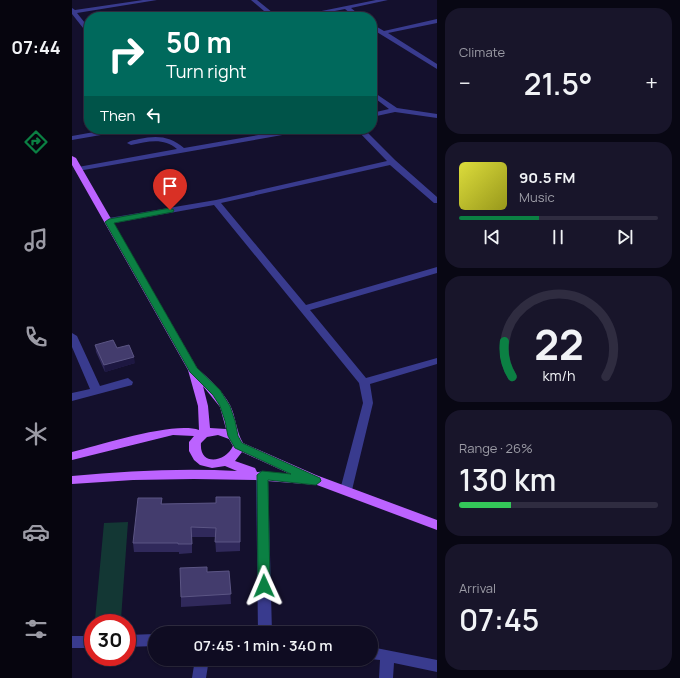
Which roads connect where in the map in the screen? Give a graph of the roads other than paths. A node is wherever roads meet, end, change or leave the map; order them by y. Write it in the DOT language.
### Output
graph roads {
  1 [pos="154,0"];
  2 [pos="254,0"];
  3 [pos="385,0"];
  4 [pos="346,7"];
  5 [pos="73,11"];
  6 [pos="267,12"];
  7 [pos="320,12"];
  8 [pos="352,12"];
  9 [pos="437,22"];
  10 [pos="84,25"];
  11 [pos="377,30"];
  12 [pos="381,33"];
  13 [pos="437,58"];
  14 [pos="426,61"];
  15 [pos="437,67"];
  16 [pos="377,97"];
  17 [pos="395,110"];
  18 [pos="377,114"];
  19 [pos="437,116"];
  20 [pos="95,134"];
  21 [pos="275,134"];
  22 [pos="365,134"];
  23 [pos="72,138"];
  24 [pos="131,143"];
  25 [pos="182,150"];
  26 [pos="72,158"];
  27 [pos="392,162"];
  28 [pos="78,169"];
  29 [pos="437,201"];
  30 [pos="216,202"];
  31 [pos="109,222"];
  32 [pos="434,271"];
  33 [pos="437,279"];
  34 [pos="303,309"];
  35 [pos="72,336"];
  36 [pos="437,361"];
  37 [pos="193,370"];
  38 [pos="128,382"];
  39 [pos="364,382"];
  40 [pos="96,390"];
  41 [pos="72,397"];
  42 [pos="204,434"];
  43 [pos="236,441"];
  44 [pos="72,456"];
  45 [pos="225,462"];
  46 [pos="211,464"];
  47 [pos="181,474"];
  48 [pos="262,475"];
  49 [pos="72,480"];
  50 [pos="316,481"];
  51 [pos="346,490"];
  52 [pos="437,525"];
  53 [pos="265,626"];
  54 [pos="148,640"];
  55 [pos="136,641"];
  56 [pos="72,642"];
  57 [pos="84,642"];
  58 [pos="378,653"];
  59 [pos="387,654"];
  60 [pos="201,666"];
  61 [pos="437,666"];
  62 [pos="199,678"];
  63 [pos="386,678"];
  1 -- 5 [label="street"];
  2 -- 6 [label="street"];
  3 -- 4 [label="street"];
  4 -- 7 [label="street"];
  4 -- 8 [label="street"];
  5 -- 10 [label="street"];
  9 -- 12 [label="street"];
  11 -- 12 [label="street"];
  12 -- 14 [label="street"];
  13 -- 14 [label="street"];
  14 -- 15 [label="street"];
  16 -- 17 [label="street"];
  17 -- 18 [label="street"];
  17 -- 19 [label="street"];
  20 -- 23 [label="street"];
  21 -- 25 [label="street"];
  22 -- 27 [label="street"];
  24 -- 25 [label="street"];
  25 -- 28 [label="street"];
  26 -- 28 [label="main road"];
  27 -- 29 [label="street"];
  27 -- 30 [label="street"];
  28 -- 31 [label="main road"];
  30 -- 31 [label="street"];
  30 -- 34 [label="street"];
  31 -- 37 [label="main road"];
  32 -- 33 [label="street"];
  32 -- 34 [label="street"];
  34 -- 39 [label="street"];
  35 -- 40 [label="street"];
  36 -- 39 [label="street"];
  37 -- 42 [label="main road"];
  37 -- 43 [label="main road"];
  38 -- 40 [label="street"];
  39 -- 51 [label="street"];
  40 -- 41 [label="street"];
  42 -- 43 [label="main road"];
  42 -- 44 [label="main road"];
  42 -- 46 [label="main road"];
  43 -- 45 [label="main road"];
  43 -- 50 [label="main road"];
  45 -- 46 [label="main road"];
  45 -- 48 [label="main road"];
  46 -- 47 [label="main road"];
  47 -- 48 [label="main road"];
  47 -- 49 [label="main road"];
  48 -- 50 [label="main road"];
  48 -- 53 [label="street"];
  50 -- 51 [label="main road"];
  51 -- 52 [label="main road"];
  54 -- 55 [label="street"];
  56 -- 57 [label="street"];
  58 -- 59 [label="street"];
  59 -- 61 [label="street"];
  59 -- 63 [label="street"];
  60 -- 62 [label="street"];
}
